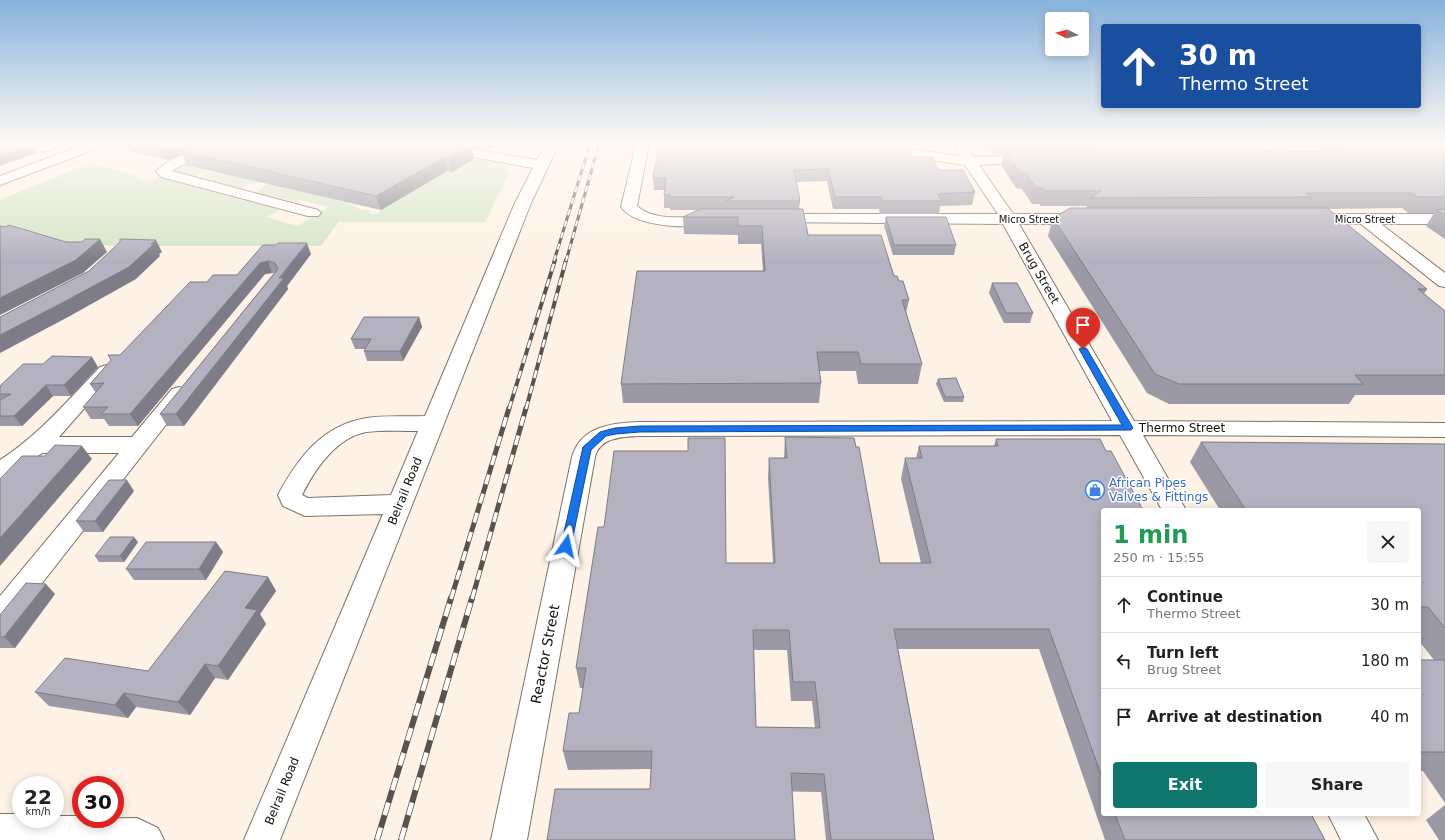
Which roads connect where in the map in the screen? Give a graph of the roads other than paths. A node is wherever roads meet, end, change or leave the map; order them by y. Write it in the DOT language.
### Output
graph roads {
  1 [pos="201,183"];
  2 [pos="533,183"];
  3 [pos="634,183"];
  4 [pos="984,183"];
  5 [pos="313,213"];
  6 [pos="1008,218"];
  7 [pos="1095,219"];
  8 [pos="1293,219"];
  9 [pos="1364,219"];
  10 [pos="1445,219"];
  11 [pos="732,220"];
  12 [pos="755,220"];
  13 [pos="1445,282"];
  14 [pos="107,371"];
  15 [pos="192,377"];
  16 [pos="433,423"];
  17 [pos="1128,428"];
  18 [pos="1445,430"];
  19 [pos="38,445"];
  20 [pos="138,445"];
  21 [pos="581,468"];
  22 [pos="0,471"];
  23 [pos="400,504"];
  24 [pos="1173,508"];
  25 [pos="0,616"];
  26 [pos="1346,816"];
  27 [pos="0,831"];
  28 [pos="146,840"];
  29 [pos="262,840"];
  30 [pos="509,840"];
  31 [pos="1360,840"];
  1 -- 5 [label="street"];
  2 -- 16 [label="street, Belrail Road"];
  3 -- 11 [label="street"];
  4 -- 6 [label="street, Brug Street"];
  6 -- 7 [label="street, Micro Street"];
  6 -- 12 [label="street, Micro Street"];
  6 -- 17 [label="street, Brug Street"];
  8 -- 9 [label="street, Micro Street"];
  9 -- 10 [label="street, Micro Street"];
  9 -- 13 [label="street"];
  14 -- 19 [label="street"];
  15 -- 20 [label="street"];
  16 -- 23 [label="street, Belrail Road"];
  16 -- 23 [label="street"];
  17 -- 18 [label="street, Thermo Street"];
  17 -- 21 [label="street, Thermo Street"];
  17 -- 24 [label="street, Brug Street"];
  19 -- 20 [label="street"];
  19 -- 22 [label="street"];
  20 -- 25 [label="street"];
  21 -- 30 [label="street, Reactor Street"];
  23 -- 29 [label="street, Belrail Road"];
  26 -- 31 [label="street"];
  27 -- 28 [label="street"];
}
